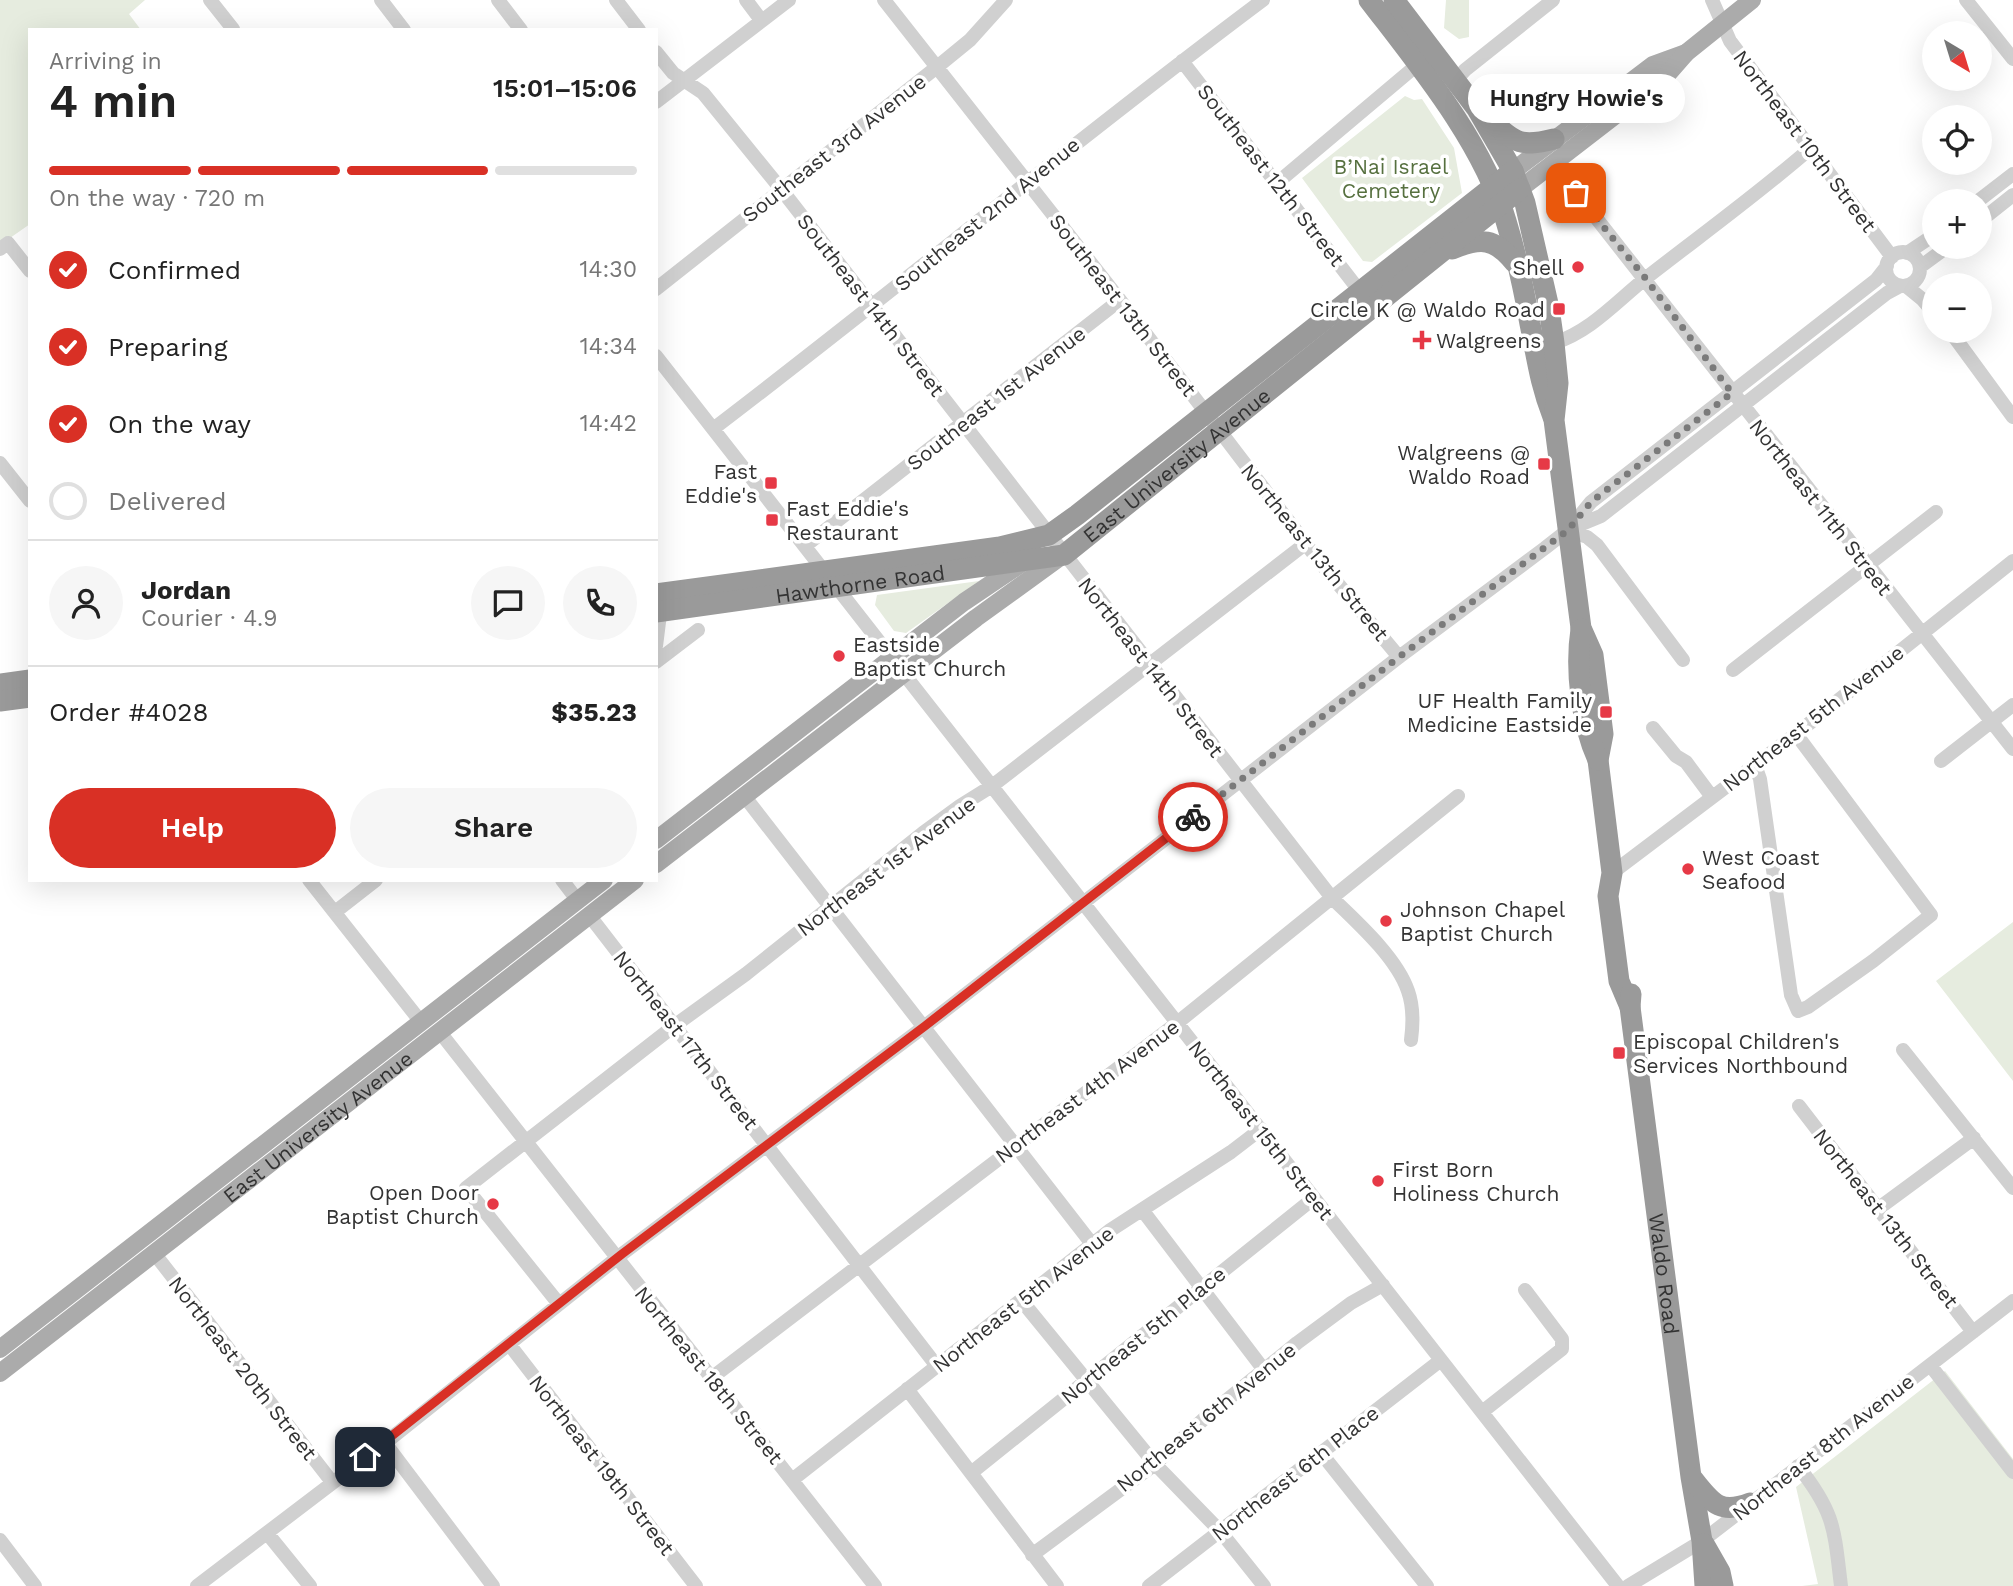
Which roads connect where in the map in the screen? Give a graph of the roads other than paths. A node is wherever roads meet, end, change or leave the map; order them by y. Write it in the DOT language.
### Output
graph roads {
  1 [pos="210,0"];
  2 [pos="381,0"];
  3 [pos="498,0"];
  4 [pos="616,0"];
  5 [pos="746,0"];
  6 [pos="789,0"];
  7 [pos="884,0"];
  8 [pos="1006,0"];
  9 [pos="1263,0"];
  10 [pos="1369,0"];
  11 [pos="1394,0"];
  12 [pos="1553,0"];
  13 [pos="1712,0"];
  14 [pos="1752,0"];
  15 [pos="1966,0"];
  16 [pos="761,20"];
  17 [pos="1723,23"];
  18 [pos="232,28"];
  19 [pos="402,28"];
  20 [pos="519,28"];
  21 [pos="637,28"];
  22 [pos="1686,53"];
  23 [pos="658,54"];
  24 [pos="1426,57"];
  25 [pos="2013,59"];
  26 [pos="1182,61"];
  27 [pos="937,67"];
  28 [pos="683,80"];
  29 [pos="1456,80"];
  30 [pos="658,100"];
  31 [pos="1477,109"];
  32 [pos="1554,139"];
  33 [pos="1812,148"];
  34 [pos="1553,163"];
  35 [pos="2013,174"];
  36 [pos="1517,180"];
  37 [pos="1027,181"];
  38 [pos="1277,183"];
  39 [pos="781,189"];
  40 [pos="1992,190"];
  41 [pos="2013,195"];
  42 [pos="1496,196"];
  43 [pos="1992,212"];
  44 [pos="1922,243"];
  45 [pos="4,246"];
  46 [pos="1907,253"];
  47 [pos="1437,256"];
  48 [pos="1933,259"];
  49 [pos="1889,262"];
  50 [pos="1517,264"];
  51 [pos="28,269"];
  52 [pos="1920,270"];
  53 [pos="1922,275"];
  54 [pos="1646,279"];
  55 [pos="1903,286"];
  56 [pos="658,287"];
  57 [pos="1359,291"];
  58 [pos="1121,300"];
  59 [pos="1922,300"];
  60 [pos="872,306"];
  61 [pos="1372,308"];
  62 [pos="1825,320"];
  63 [pos="1835,333"];
  64 [pos="1554,343"];
  65 [pos="1959,343"];
  66 [pos="658,359"];
  67 [pos="1732,393"];
  68 [pos="1741,406"];
  69 [pos="1206,413"];
  70 [pos="2013,417"];
  71 [pos="1554,420"];
  72 [pos="963,424"];
  73 [pos="713,429"];
  74 [pos="1220,431"];
  75 [pos="1646,460"];
  76 [pos="0,463"];
  77 [pos="1656,473"];
  78 [pos="28,498"];
  79 [pos="1936,512"];
  80 [pos="1568,530"];
  81 [pos="1048,535"];
  82 [pos="1305,544"];
  83 [pos="805,547"];
  84 [pos="1063,555"];
  85 [pos="1026,560"];
  86 [pos="2013,561"];
  87 [pos="1867,565"];
  88 [pos="831,579"];
  89 [pos="658,603"];
  90 [pos="698,630"];
  91 [pos="1921,633"];
  92 [pos="892,657"];
  93 [pos="1399,657"];
  94 [pos="658,660"];
  95 [pos="1683,660"];
  96 [pos="1150,666"];
  97 [pos="1733,670"];
  98 [pos="904,674"];
  99 [pos="28,680"];
  100 [pos="0,684"];
  101 [pos="28,697"];
  102 [pos="0,701"];
  103 [pos="2013,705"];
  104 [pos="1992,722"];
  105 [pos="1653,728"];
  106 [pos="1796,734"];
  107 [pos="2013,749"];
  108 [pos="1941,761"];
  109 [pos="1755,765"];
  110 [pos="732,781"];
  111 [pos="1240,781"];
  112 [pos="992,786"];
  113 [pos="1458,796"];
  114 [pos="745,797"];
  115 [pos="1712,797"];
  116 [pos="658,838"];
  117 [pos="658,862"];
  118 [pos="1612,873"];
  119 [pos="311,882"];
  120 [pos="373,882"];
  121 [pos="564,882"];
  122 [pos="602,882"];
  123 [pos="631,882"];
  124 [pos="1332,898"];
  125 [pos="1083,901"];
  126 [pos="831,906"];
  127 [pos="583,908"];
  128 [pos="335,912"];
  129 [pos="421,1022"];
  130 [pos="1177,1023"];
  131 [pos="674,1026"];
  132 [pos="925,1026"];
  133 [pos="439,1031"];
  134 [pos="1411,1040"];
  135 [pos="1903,1050"];
  136 [pos="1798,1106"];
  137 [pos="1261,1129"];
  138 [pos="1974,1138"];
  139 [pos="525,1141"];
  140 [pos="277,1145"];
  141 [pos="767,1145"];
  142 [pos="1017,1146"];
  143 [pos="2013,1188"];
  144 [pos="1314,1198"];
  145 [pos="1879,1208"];
  146 [pos="1143,1211"];
  147 [pos="142,1239"];
  148 [pos="1092,1244"];
  149 [pos="154,1253"];
  150 [pos="616,1259"];
  151 [pos="859,1264"];
  152 [pos="1383,1285"];
  153 [pos="1201,1288"];
  154 [pos="1525,1290"];
  155 [pos="1021,1300"];
  156 [pos="2013,1301"];
  157 [pos="559,1304"];
  158 [pos="1973,1332"];
  159 [pos="509,1344"];
  160 [pos="0,1349"];
  161 [pos="1441,1360"];
  162 [pos="936,1365"];
  163 [pos="1930,1365"];
  164 [pos="1264,1370"];
  165 [pos="0,1373"];
  166 [pos="710,1379"];
  167 [pos="1086,1380"];
  168 [pos="906,1389"];
  169 [pos="1482,1412"];
  170 [pos="385,1443"];
  171 [pos="1321,1453"];
  172 [pos="1154,1464"];
  173 [pos="1798,1466"];
  174 [pos="2013,1472"];
  175 [pos="971,1473"];
  176 [pos="1691,1477"];
  177 [pos="792,1480"];
  178 [pos="332,1482"];
  179 [pos="1750,1503"];
  180 [pos="1220,1531"];
  181 [pos="267,1532"];
  182 [pos="0,1540"];
  183 [pos="1702,1541"];
  184 [pos="1032,1555"];
  185 [pos="1155,1584"];
  186 [pos="35,1586"];
  187 [pos="197,1586"];
  188 [pos="310,1586"];
  189 [pos="493,1586"];
  190 [pos="696,1586"];
  191 [pos="875,1586"];
  192 [pos="1056,1586"];
  193 [pos="1264,1586"];
  194 [pos="1426,1586"];
  195 [pos="1618,1586"];
  196 [pos="1628,1586"];
  197 [pos="1705,1586"];
  198 [pos="1723,1586"];
  199 [pos="1841,1586"];
  1 -- 18 [label="street"];
  2 -- 19 [label="street"];
  3 -- 20 [label="street"];
  4 -- 21 [label="street"];
  5 -- 16 [label="street"];
  6 -- 16 [label="street"];
  7 -- 27 [label="street, Southeast 13th Street"];
  8 -- 27 [label="street, Southeast 3rd Avenue"];
  9 -- 26 [label="street, Southeast 2nd Avenue"];
  10 -- 24 [label="highway"];
  11 -- 24 [label="highway"];
  12 -- 29 [label="street"];
  13 -- 17 [label="street, Northeast 10th Street"];
  14 -- 17 [label="main road, East University Avenue"];
  15 -- 25 [label="street"];
  16 -- 28 [label="street"];
  17 -- 22 [label="main road, East University Avenue"];
  17 -- 33 [label="street, Northeast 10th Street"];
  22 -- 32 [label="main road, East University Avenue"];
  22 -- 34 [label="main road, East University Avenue"];
  23 -- 28 [label="street, Southeast 14th Street"];
  24 -- 29 [label="highway"];
  24 -- 38 [label="street"];
  24 -- 42 [label="highway, Waldo Road"];
  26 -- 37 [label="street, Southeast 2nd Avenue"];
  26 -- 38 [label="street, Southeast 12th Street"];
  27 -- 37 [label="street, Southeast 13th Street"];
  27 -- 39 [label="street, Southeast 3rd Avenue"];
  28 -- 30 [label="street"];
  28 -- 39 [label="street, Southeast 14th Street"];
  29 -- 31 [label="highway"];
  31 -- 32 [label="highway"];
  31 -- 36 [label="highway, Waldo Road"];
  32 -- 36 [label="main road, East University Avenue"];
  33 -- 49 [label="street, Northeast 10th Street"];
  33 -- 54 [label="street"];
  34 -- 36 [label="main road, East University Avenue"];
  34 -- 54 [label="street, Northeast 11th Street"];
  35 -- 40 [label="street"];
  36 -- 42 [label="highway, East University Avenue"];
  36 -- 64 [label="highway, Waldo Road"];
  37 -- 58 [label="street, Southeast 13th Street"];
  37 -- 60 [label="street, Southeast 2nd Avenue"];
  38 -- 57 [label="street, Southeast 12th Street"];
  39 -- 56 [label="street, Southeast 3rd Avenue"];
  39 -- 60 [label="street, Southeast 14th Street"];
  41 -- 43 [label="street"];
  42 -- 47 [label="highway, East University Avenue"];
  42 -- 50 [label="highway, Waldo Road"];
  42 -- 57 [label="highway, East University Avenue"];
  44 -- 46 [label="street"];
  45 -- 51 [label="street"];
  46 -- 49 [label="street"];
  46 -- 52 [label="street"];
  47 -- 50 [label="highway"];
  47 -- 61 [label="highway, East University Avenue"];
  48 -- 52 [label="street"];
  49 -- 55 [label="street"];
  49 -- 62 [label="street"];
  50 -- 71 [label="highway, Waldo Road"];
  52 -- 53 [label="street"];
  52 -- 55 [label="street"];
  54 -- 64 [label="street"];
  54 -- 67 [label="street, Northeast 11th Street"];
  55 -- 59 [label="street"];
  55 -- 63 [label="street"];
  57 -- 61 [label="street, Southeast 12th Street"];
  57 -- 69 [label="highway, East University Avenue"];
  58 -- 69 [label="street, Southeast 13th Street"];
  58 -- 72 [label="street, Southeast 1st Avenue"];
  60 -- 72 [label="street, Southeast 14th Street"];
  60 -- 73 [label="street, Southeast 2nd Avenue"];
  61 -- 74 [label="highway, East University Avenue"];
  62 -- 63 [label="street"];
  62 -- 67 [label="street"];
  63 -- 68 [label="street"];
  64 -- 71 [label="highway, Waldo Road"];
  65 -- 70 [label="street"];
  66 -- 73 [label="street"];
  67 -- 68 [label="street, Northeast 11th Street"];
  67 -- 75 [label="street"];
  68 -- 77 [label="street"];
  68 -- 87 [label="street, Northeast 11th Street"];
  69 -- 74 [label="street, Northeast 13th Street"];
  69 -- 81 [label="highway, East University Avenue"];
  71 -- 80 [label="highway, Waldo Road"];
  72 -- 81 [label="street, Southeast 14th Street"];
  72 -- 83 [label="street, Southeast 1st Avenue"];
  73 -- 83 [label="street"];
  74 -- 82 [label="street, Northeast 13th Street"];
  74 -- 84 [label="highway, East University Avenue"];
  75 -- 77 [label="street"];
  75 -- 80 [label="street"];
  76 -- 78 [label="street"];
  77 -- 80 [label="street"];
  79 -- 87 [label="street"];
  80 -- 93 [label="street"];
  80 -- 95 [label="street"];
  80 -- 118 [label="highway, Waldo Road"];
  81 -- 84 [label="street, Northeast 14th Street"];
  81 -- 85 [label="main road, East University Avenue"];
  81 -- 88 [label="highway, Hawthorne Road"];
  82 -- 93 [label="street, Northeast 13th Street"];
  82 -- 96 [label="street, Northeast 1st Avenue"];
  83 -- 88 [label="street"];
  84 -- 85 [label="highway, Hawthorne Road"];
  84 -- 96 [label="street, Northeast 14th Street"];
  84 -- 98 [label="main road, East University Avenue"];
  85 -- 88 [label="highway, Hawthorne Road"];
  85 -- 92 [label="main road, East University Avenue"];
  86 -- 91 [label="street, Northeast 5th Avenue"];
  87 -- 91 [label="street, Northeast 11th Street"];
  87 -- 97 [label="street"];
  88 -- 89 [label="highway, Hawthorne Road"];
  88 -- 92 [label="street"];
  90 -- 94 [label="street"];
  91 -- 104 [label="street, Northeast 11th Street"];
  91 -- 106 [label="street, Northeast 5th Avenue"];
  92 -- 98 [label="main road"];
  92 -- 110 [label="main road, East University Avenue"];
  93 -- 111 [label="street"];
  96 -- 111 [label="street, Northeast 14th Street"];
  96 -- 112 [label="street, Northeast 1st Avenue"];
  98 -- 112 [label="street, Northeast 15th Street"];
  98 -- 114 [label="main road, East University Avenue"];
  99 -- 100 [label="highway"];
  101 -- 102 [label="highway"];
  103 -- 104 [label="street"];
  104 -- 107 [label="street, Northeast 11th Street"];
  104 -- 108 [label="street"];
  105 -- 115 [label="street"];
  106 -- 109 [label="street, Northeast 5th Avenue"];
  106 -- 109 [label="street"];
  109 -- 115 [label="street, Northeast 5th Avenue"];
  110 -- 114 [label="main road"];
  110 -- 116 [label="main road, East University Avenue"];
  111 -- 124 [label="street, Northeast 14th Street"];
  111 -- 125 [label="street"];
  112 -- 125 [label="street, Northeast 15th Street"];
  112 -- 126 [label="street, Northeast 1st Avenue"];
  113 -- 124 [label="street, Northeast 4th Avenue"];
  114 -- 117 [label="main road, East University Avenue"];
  114 -- 126 [label="street"];
  115 -- 118 [label="street, Northeast 5th Avenue"];
  118 -- 176 [label="highway, Waldo Road"];
  119 -- 128 [label="street"];
  120 -- 128 [label="street"];
  121 -- 127 [label="street, Northeast 17th Street"];
  122 -- 127 [label="main road, East University Avenue"];
  123 -- 127 [label="main road, East University Avenue"];
  124 -- 130 [label="street, Northeast 4th Avenue"];
  124 -- 134 [label="street"];
  125 -- 130 [label="street, Northeast 15th Street"];
  125 -- 132 [label="street"];
  126 -- 131 [label="street, Northeast 1st Avenue"];
  126 -- 132 [label="street"];
  127 -- 129 [label="main road, East University Avenue"];
  127 -- 131 [label="street, Northeast 17th Street"];
  127 -- 133 [label="main road, East University Avenue"];
  128 -- 129 [label="street"];
  129 -- 133 [label="main road"];
  129 -- 140 [label="main road, East University Avenue"];
  130 -- 137 [label="street, Northeast 15th Street"];
  130 -- 142 [label="street, Northeast 4th Avenue"];
  131 -- 139 [label="street, Northeast 1st Avenue"];
  131 -- 141 [label="street, Northeast 17th Street"];
  132 -- 141 [label="street"];
  132 -- 142 [label="street"];
  133 -- 139 [label="street, Northeast 18th Street"];
  133 -- 140 [label="main road, East University Avenue"];
  135 -- 138 [label="street"];
  136 -- 145 [label="street, Northeast 13th Street"];
  137 -- 144 [label="street, Northeast 15th Street"];
  137 -- 146 [label="street, Northeast 5th Avenue"];
  138 -- 143 [label="street"];
  138 -- 145 [label="street"];
  139 -- 150 [label="street, Northeast 18th Street"];
  139 -- 157 [label="street, Northeast 1st Avenue"];
  140 -- 147 [label="main road, East University Avenue"];
  140 -- 149 [label="main road, East University Avenue"];
  141 -- 150 [label="street"];
  141 -- 151 [label="street, Northeast 17th Street"];
  142 -- 148 [label="street"];
  142 -- 151 [label="street, Northeast 4th Avenue"];
  144 -- 152 [label="street, Northeast 15th Street"];
  144 -- 153 [label="street, Northeast 5th Place"];
  145 -- 158 [label="street, Northeast 13th Street"];
  146 -- 148 [label="street, Northeast 5th Avenue"];
  146 -- 153 [label="street"];
  147 -- 149 [label="main road"];
  147 -- 160 [label="main road, East University Avenue"];
  148 -- 155 [label="street, Northeast 5th Avenue"];
  149 -- 165 [label="main road, East University Avenue"];
  149 -- 178 [label="street, Northeast 20th Street"];
  150 -- 157 [label="street"];
  150 -- 166 [label="street, Northeast 18th Street"];
  151 -- 162 [label="street, Northeast 17th Street"];
  151 -- 166 [label="street, Northeast 4th Avenue"];
  152 -- 161 [label="street, Northeast 15th Street"];
  152 -- 164 [label="street, Northeast 6th Avenue"];
  153 -- 164 [label="street"];
  153 -- 167 [label="street, Northeast 5th Place"];
  154 -- 169 [label="street"];
  155 -- 162 [label="street, Northeast 5th Avenue"];
  155 -- 167 [label="street"];
  156 -- 158 [label="street, Northeast 8th Avenue"];
  157 -- 159 [label="street"];
  158 -- 163 [label="street, Northeast 8th Avenue"];
  159 -- 170 [label="street"];
  159 -- 190 [label="street, Northeast 19th Street"];
  161 -- 169 [label="street, Northeast 15th Street"];
  161 -- 171 [label="street, Northeast 6th Place"];
  162 -- 168 [label="street, Northeast 5th Avenue"];
  163 -- 173 [label="street, Northeast 8th Avenue"];
  163 -- 174 [label="street"];
  164 -- 172 [label="street, Northeast 6th Avenue"];
  166 -- 177 [label="street, Northeast 18th Street"];
  167 -- 172 [label="street"];
  167 -- 175 [label="street, Northeast 5th Place"];
  168 -- 175 [label="street"];
  168 -- 177 [label="street, Northeast 5th Avenue"];
  169 -- 195 [label="street, Northeast 15th Street"];
  170 -- 178 [label="street"];
  170 -- 189 [label="street"];
  171 -- 180 [label="street, Northeast 6th Place"];
  171 -- 194 [label="street"];
  172 -- 180 [label="street"];
  172 -- 184 [label="street, Northeast 6th Avenue"];
  173 -- 179 [label="street, Northeast 8th Avenue"];
  173 -- 199 [label="street"];
  175 -- 184 [label="street"];
  176 -- 179 [label="highway"];
  176 -- 183 [label="highway, Waldo Road"];
  177 -- 191 [label="street, Northeast 18th Street"];
  178 -- 181 [label="street"];
  179 -- 183 [label="street, Northeast 8th Avenue"];
  180 -- 185 [label="street, Northeast 6th Place"];
  180 -- 193 [label="street"];
  181 -- 187 [label="street"];
  181 -- 188 [label="street"];
  182 -- 186 [label="street"];
  183 -- 196 [label="street, Northeast 8th Avenue"];
  183 -- 197 [label="highway, Waldo Road"];
  183 -- 198 [label="highway, Waldo Road"];
  184 -- 192 [label="street"];
}
